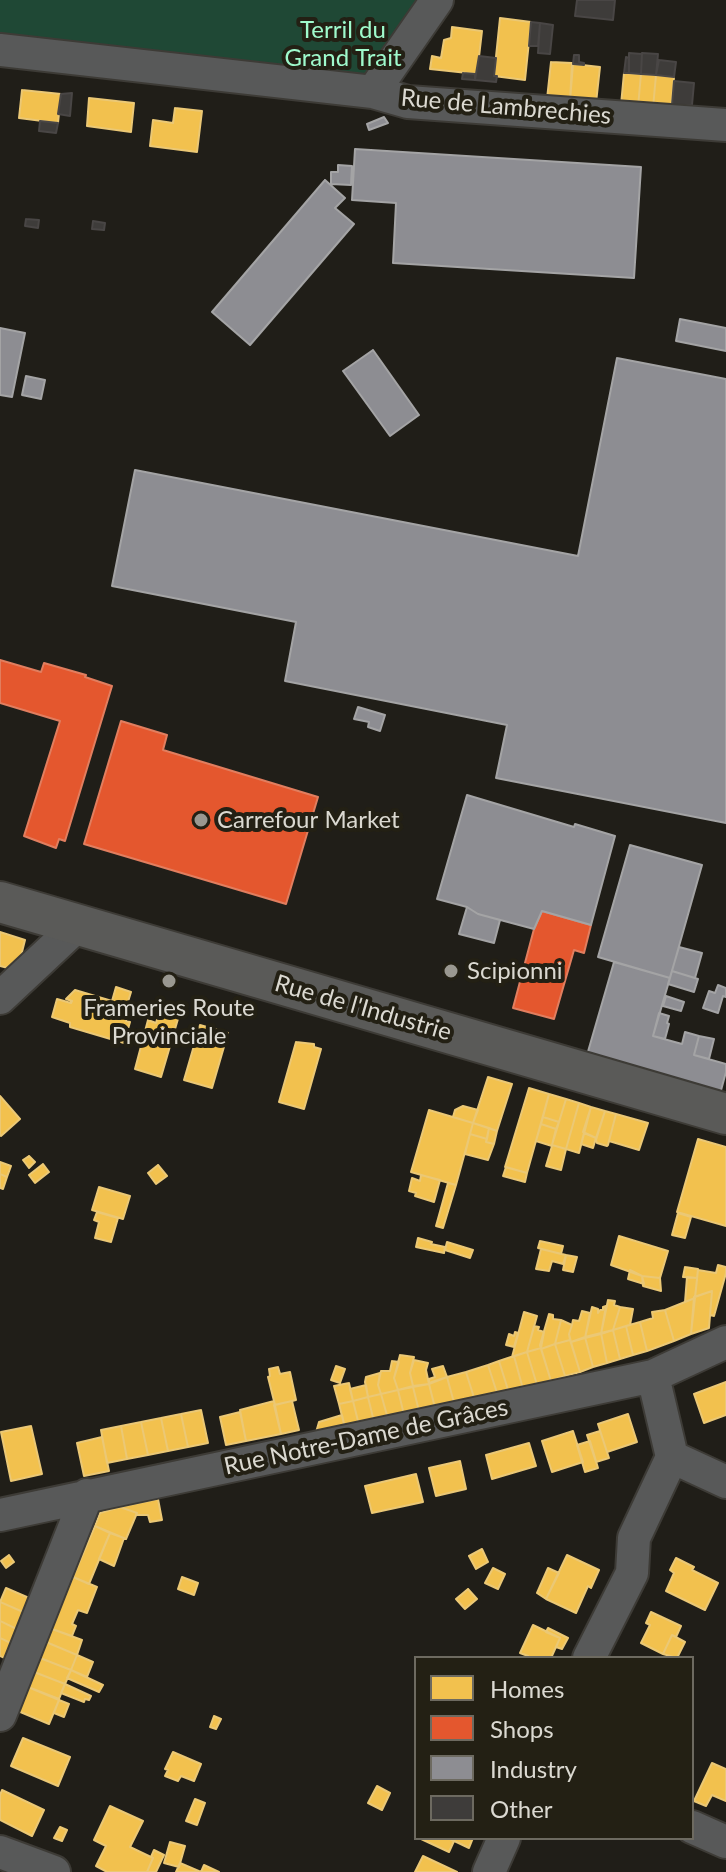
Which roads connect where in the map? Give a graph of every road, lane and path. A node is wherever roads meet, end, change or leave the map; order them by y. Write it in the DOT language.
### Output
graph roads {
  1 [pos="437,0"];
  2 [pos="0,50"];
  3 [pos="373,92"];
  4 [pos="726,125"];
  5 [pos="0,902"];
  6 [pos="78,925"];
  7 [pos="0,998"];
  8 [pos="726,1114"];
  9 [pos="726,1342"];
  10 [pos="653,1376"];
  11 [pos="672,1457"];
  12 [pos="726,1482"];
  13 [pos="87,1495"];
  14 [pos="0,1515"];
  15 [pos="590,1656"];
  16 [pos="0,1715"];
  17 [pos="694,1828"];
  18 [pos="503,1840"];
  19 [pos="726,1842"];
  20 [pos="0,1852"];
  21 [pos="54,1872"];
  22 [pos="489,1872"];
  1 -- 3 [label="street"];
  2 -- 3 [label="street, Rue de Lambrechies"];
  3 -- 4 [label="street, Rue de Lambrechies"];
  5 -- 6 [label="main road, Rue de l'Industrie"];
  6 -- 7 [label="street"];
  6 -- 8 [label="main road, Rue de l'Industrie"];
  9 -- 10 [label="street, Rue Notre-Dame de Grâces"];
  10 -- 11 [label="street"];
  10 -- 13 [label="street, Rue Notre-Dame de Grâces"];
  11 -- 12 [label="street"];
  11 -- 15 [label="street"];
  13 -- 14 [label="street, Rue Notre-Dame de Grâces"];
  13 -- 16 [label="street"];
  17 -- 19 [label="street"];
  18 -- 22 [label="street"];
  20 -- 21 [label="street"];
}
